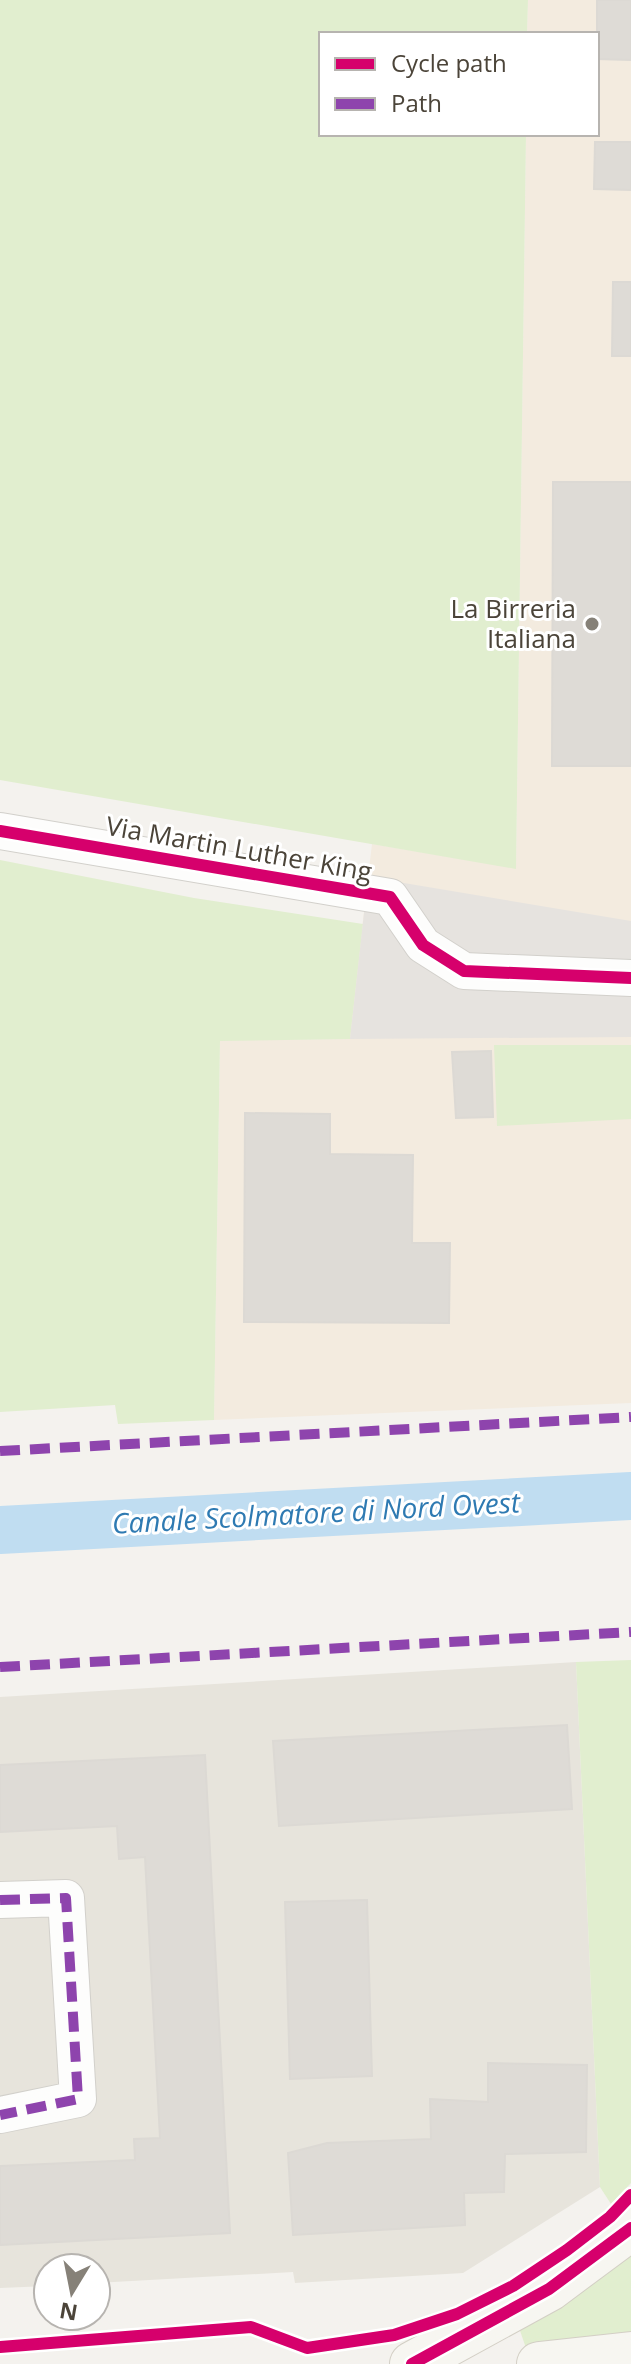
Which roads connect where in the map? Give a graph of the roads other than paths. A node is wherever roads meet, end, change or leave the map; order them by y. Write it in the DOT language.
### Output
graph roads {
  1 [pos="0,831"];
  2 [pos="631,978"];
  3 [pos="0,1900"];
  4 [pos="0,2115"];
  5 [pos="631,2228"];
  6 [pos="631,2354"];
  7 [pos="412,2364"];
  8 [pos="539,2364"];
  1 -- 2 [label="street, Via Martin Luther King"];
  3 -- 4 [label="street"];
  5 -- 7 [label="street"];
  6 -- 8 [label="street"];
}
